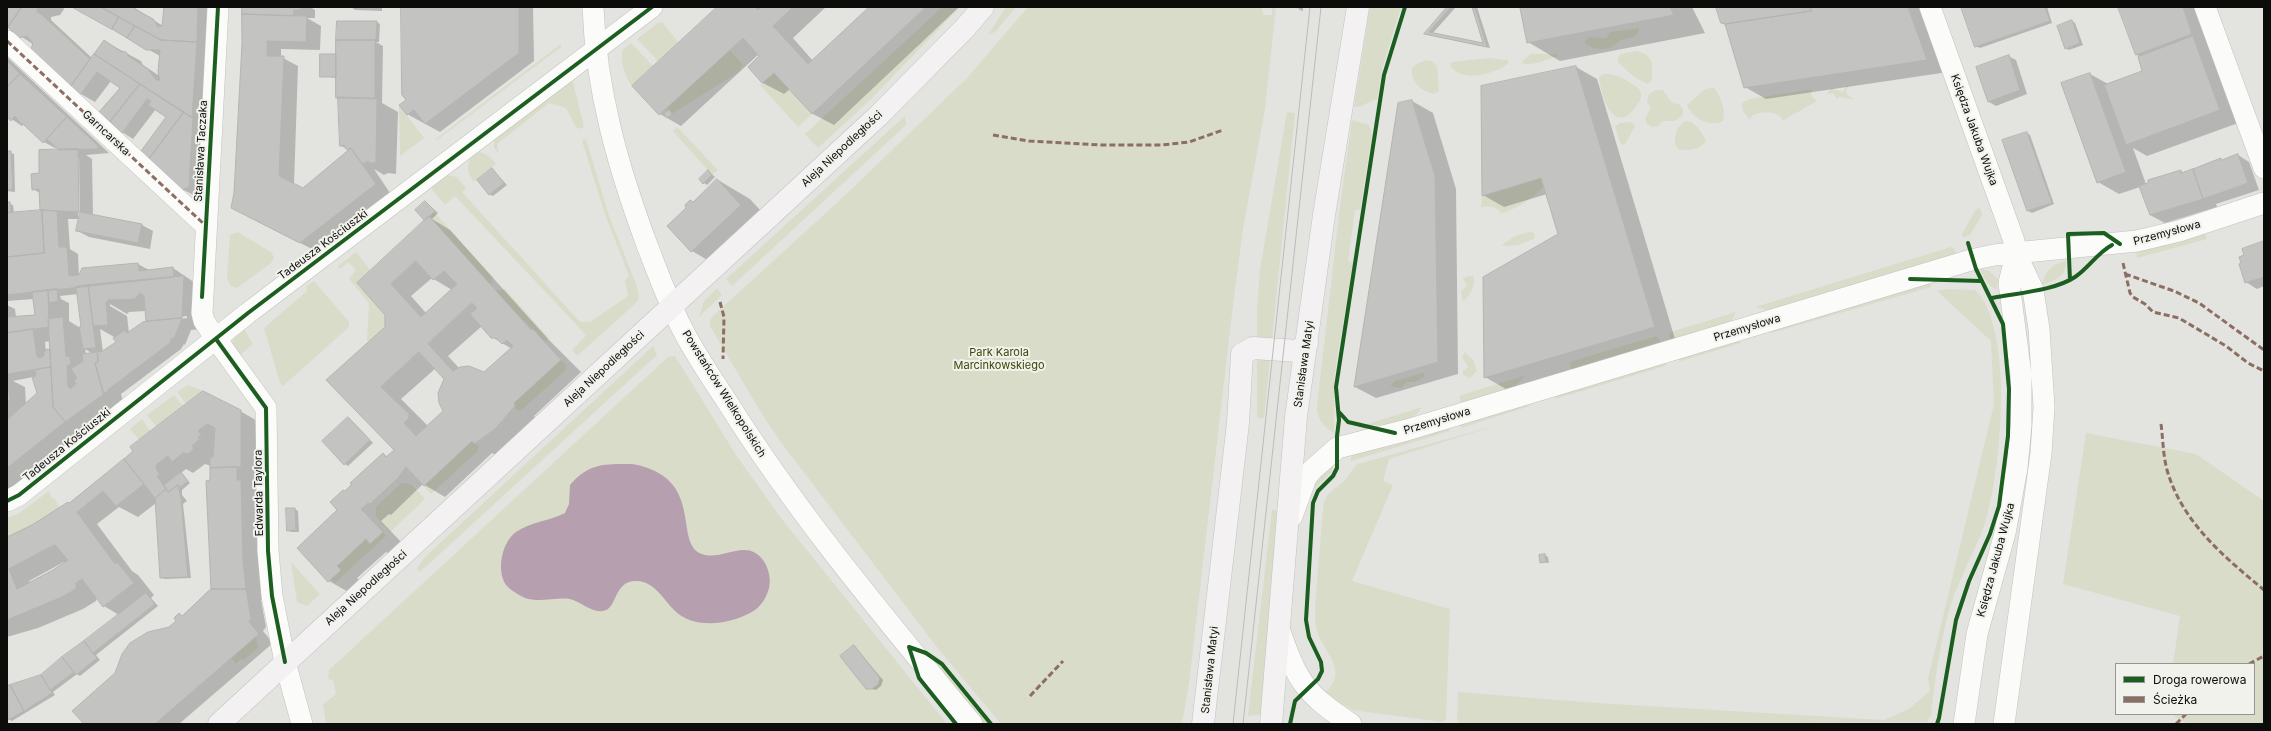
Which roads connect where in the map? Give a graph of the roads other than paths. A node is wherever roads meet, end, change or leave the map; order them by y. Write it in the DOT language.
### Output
graph roads {
  1 [pos="218,7"];
  2 [pos="593,7"];
  3 [pos="652,7"];
  4 [pos="983,7"];
  5 [pos="1358,7"];
  6 [pos="1930,7"];
  7 [pos="2205,7"];
  8 [pos="7,41"];
  9 [pos="595,51"];
  10 [pos="2264,168"];
  11 [pos="2264,203"];
  12 [pos="205,225"];
  13 [pos="2016,254"];
  14 [pos="671,307"];
  15 [pos="216,339"];
  16 [pos="1306,344"];
  17 [pos="7,500"];
  18 [pos="1285,538"];
  19 [pos="1279,629"];
  20 [pos="285,662"];
  21 [pos="1965,715"];
  22 [pos="1205,722"];
  23 [pos="219,724"];
  24 [pos="302,724"];
  25 [pos="971,724"];
  26 [pos="1262,724"];
  27 [pos="1266,724"];
  28 [pos="1271,724"];
  29 [pos="1351,724"];
  30 [pos="1955,724"];
  31 [pos="2004,724"];
  1 -- 12 [label="street, Stanisława Taczaka"];
  2 -- 9 [label="street, Powstańców Wielkopolskich"];
  3 -- 9 [label="street, Tadeusza Kościuszki"];
  4 -- 14 [label="street, Aleja Niepodległości"];
  5 -- 16 [label="street, Stanisława Matyi"];
  6 -- 13 [label="street, Księdza Jakuba Wujka"];
  7 -- 10 [label="street"];
  8 -- 12 [label="street, Garncarska"];
  9 -- 14 [label="street, Powstańców Wielkopolskich"];
  9 -- 15 [label="street, Tadeusza Kościuszki"];
  11 -- 13 [label="street, Przemysłowa"];
  12 -- 15 [label="street, Stanisława Taczaka"];
  13 -- 18 [label="street, Przemysłowa"];
  13 -- 21 [label="street, Księdza Jakuba Wujka"];
  13 -- 31 [label="street, Księdza Jakuba Wujka"];
  14 -- 20 [label="street, Aleja Niepodległości"];
  14 -- 25 [label="street, Powstańców Wielkopolskich"];
  15 -- 17 [label="street, Tadeusza Kościuszki"];
  15 -- 20 [label="street, Edwarda Taylora"];
  16 -- 18 [label="street, Stanisława Matyi"];
  16 -- 22 [label="street, Stanisława Matyi"];
  18 -- 19 [label="street, Stanisława Matyi"];
  19 -- 28 [label="street, Stanisława Matyi"];
  19 -- 29 [label="street"];
  20 -- 23 [label="street, Aleja Niepodległości"];
  20 -- 24 [label="street, Edwarda Taylora"];
  21 -- 30 [label="street"];
  26 -- 27 [label="street"];
}
